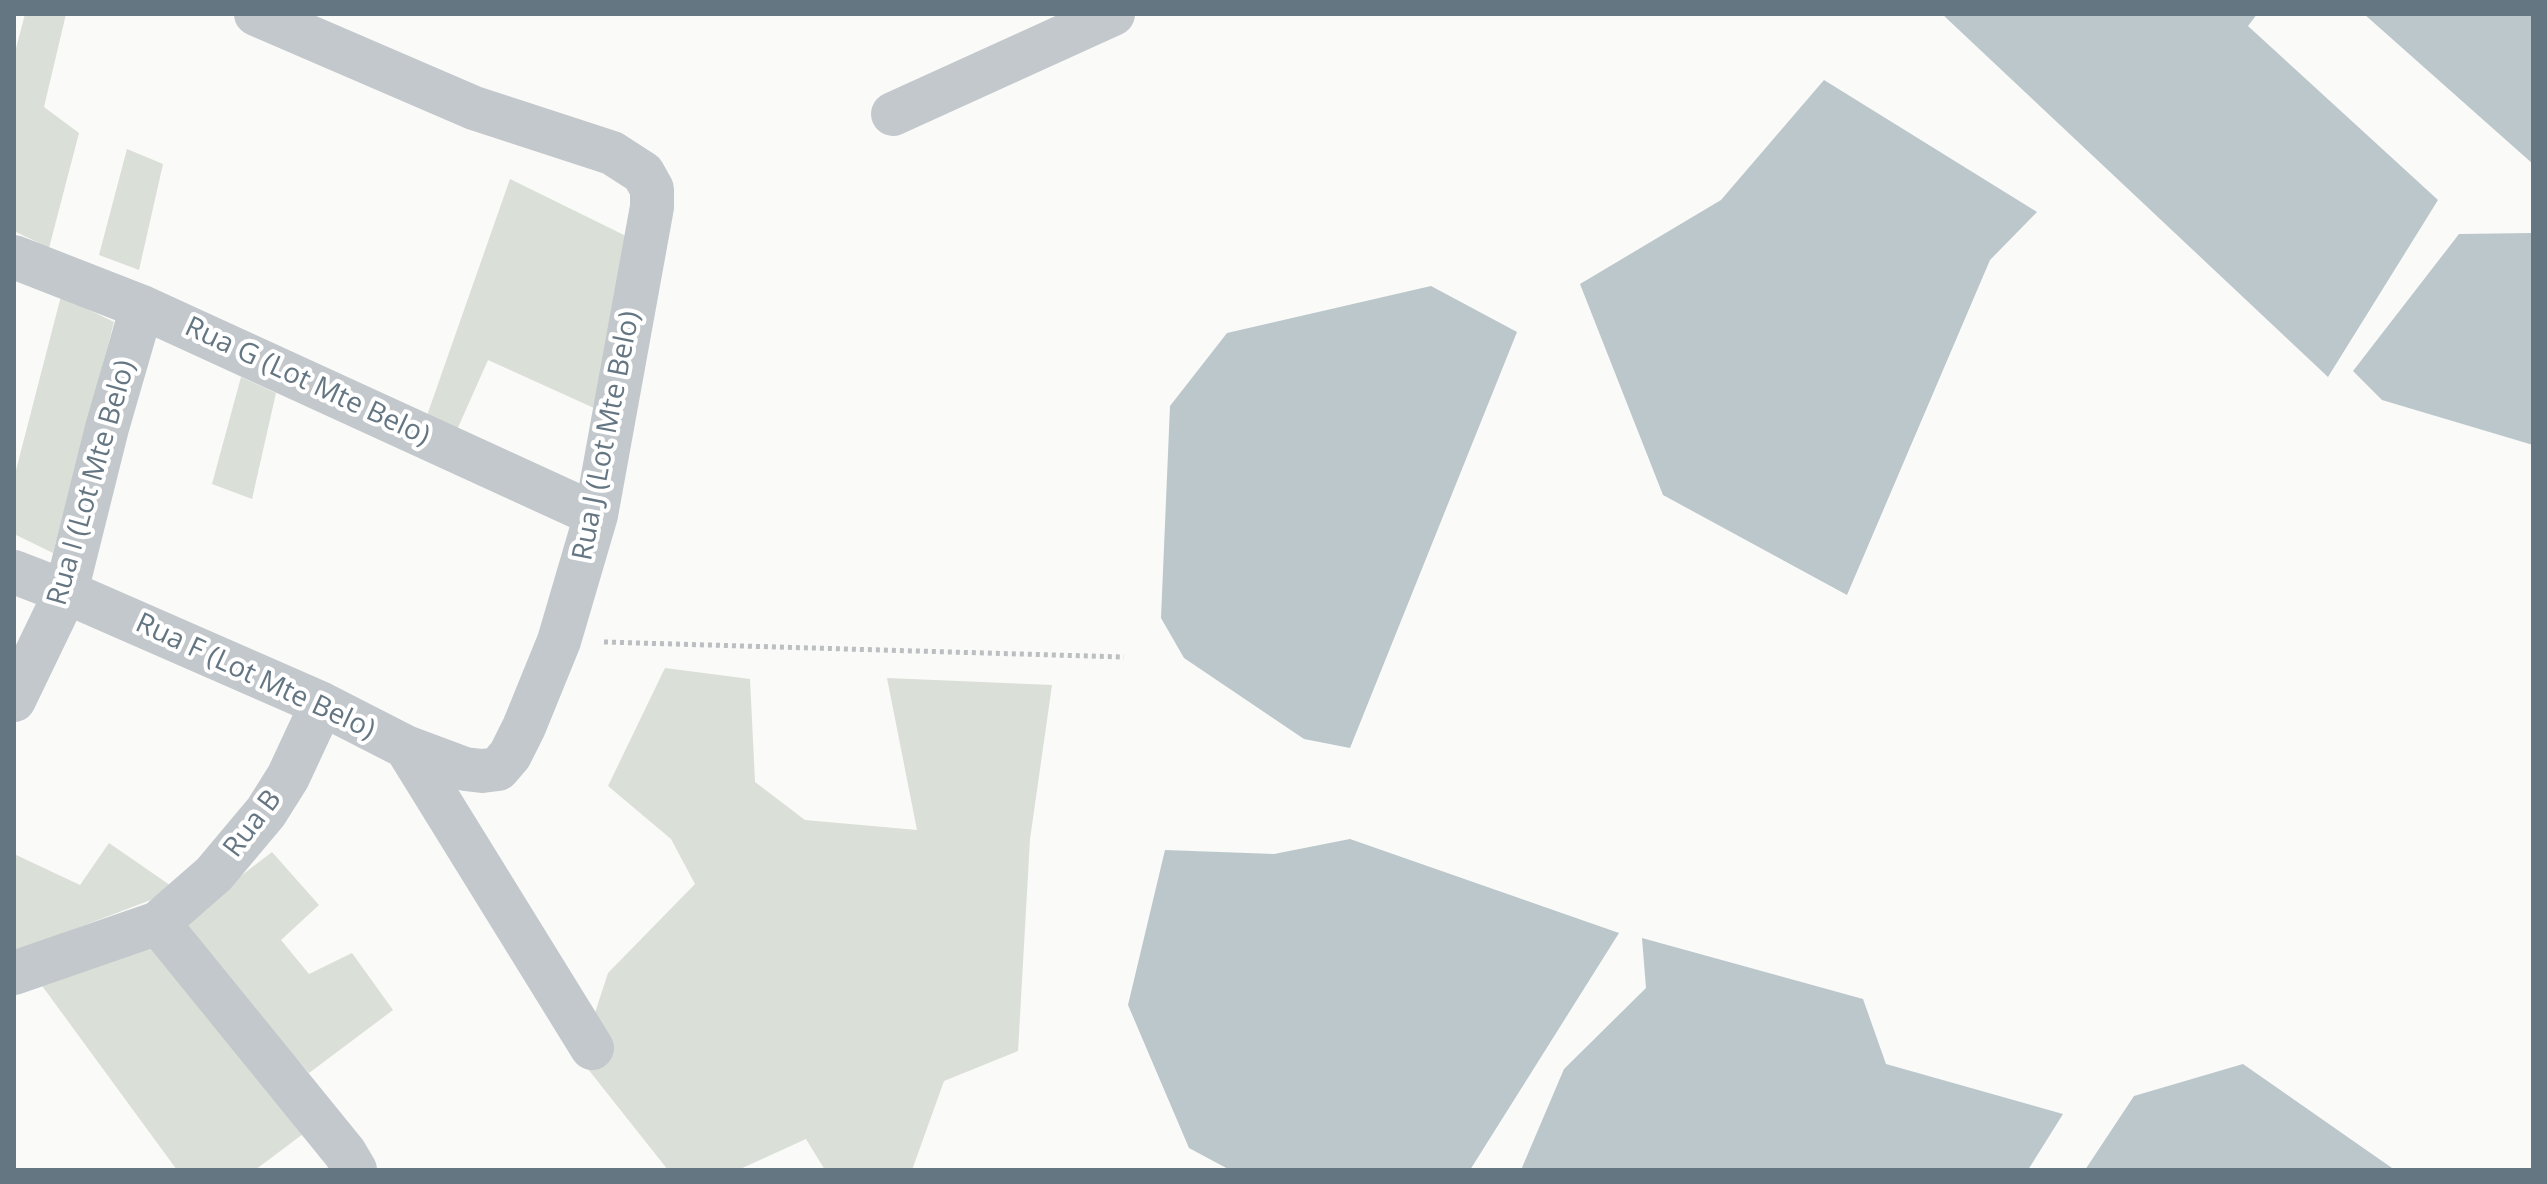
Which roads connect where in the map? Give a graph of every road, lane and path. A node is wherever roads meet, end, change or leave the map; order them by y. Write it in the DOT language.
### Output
graph roads {
  1 [pos="256,14"];
  2 [pos="1113,14"];
  3 [pos="893,114"];
  4 [pos="14,257"];
  5 [pos="142,307"];
  6 [pos="596,515"];
  7 [pos="14,572"];
  8 [pos="66,592"];
  9 [pos="559,641"];
  10 [pos="1124,657"];
  11 [pos="14,700"];
  12 [pos="322,704"];
  13 [pos="406,747"];
  14 [pos="498,769"];
  15 [pos="158,923"];
  16 [pos="14,973"];
  17 [pos="592,1048"];
  18 [pos="355,1170"];
  1 -- 6 [label="street, Rua J (Lot Mte Belo)"];
  2 -- 3 [label="street"];
  4 -- 5 [label="street, Rua G (Lot Mte Belo)"];
  5 -- 6 [label="street, Rua G (Lot Mte Belo)"];
  5 -- 8 [label="street, Rua I (Lot Mte Belo)"];
  6 -- 9 [label="street, Rua J (Lot Mte Belo)"];
  7 -- 8 [label="street, Rua F (Lot Mte Belo)"];
  8 -- 11 [label="street, Rua I (Lot Mte Belo)"];
  8 -- 12 [label="street, Rua F (Lot Mte Belo)"];
  9 -- 10 [label="path"];
  9 -- 14 [label="street, Rua J (Lot Mte Belo)"];
  12 -- 13 [label="street, Rua F (Lot Mte Belo)"];
  12 -- 15 [label="street, Rua B"];
  13 -- 14 [label="street, Rua F (Lot Mte Belo)"];
  13 -- 17 [label="street"];
  15 -- 16 [label="street"];
  15 -- 18 [label="street"];
}
